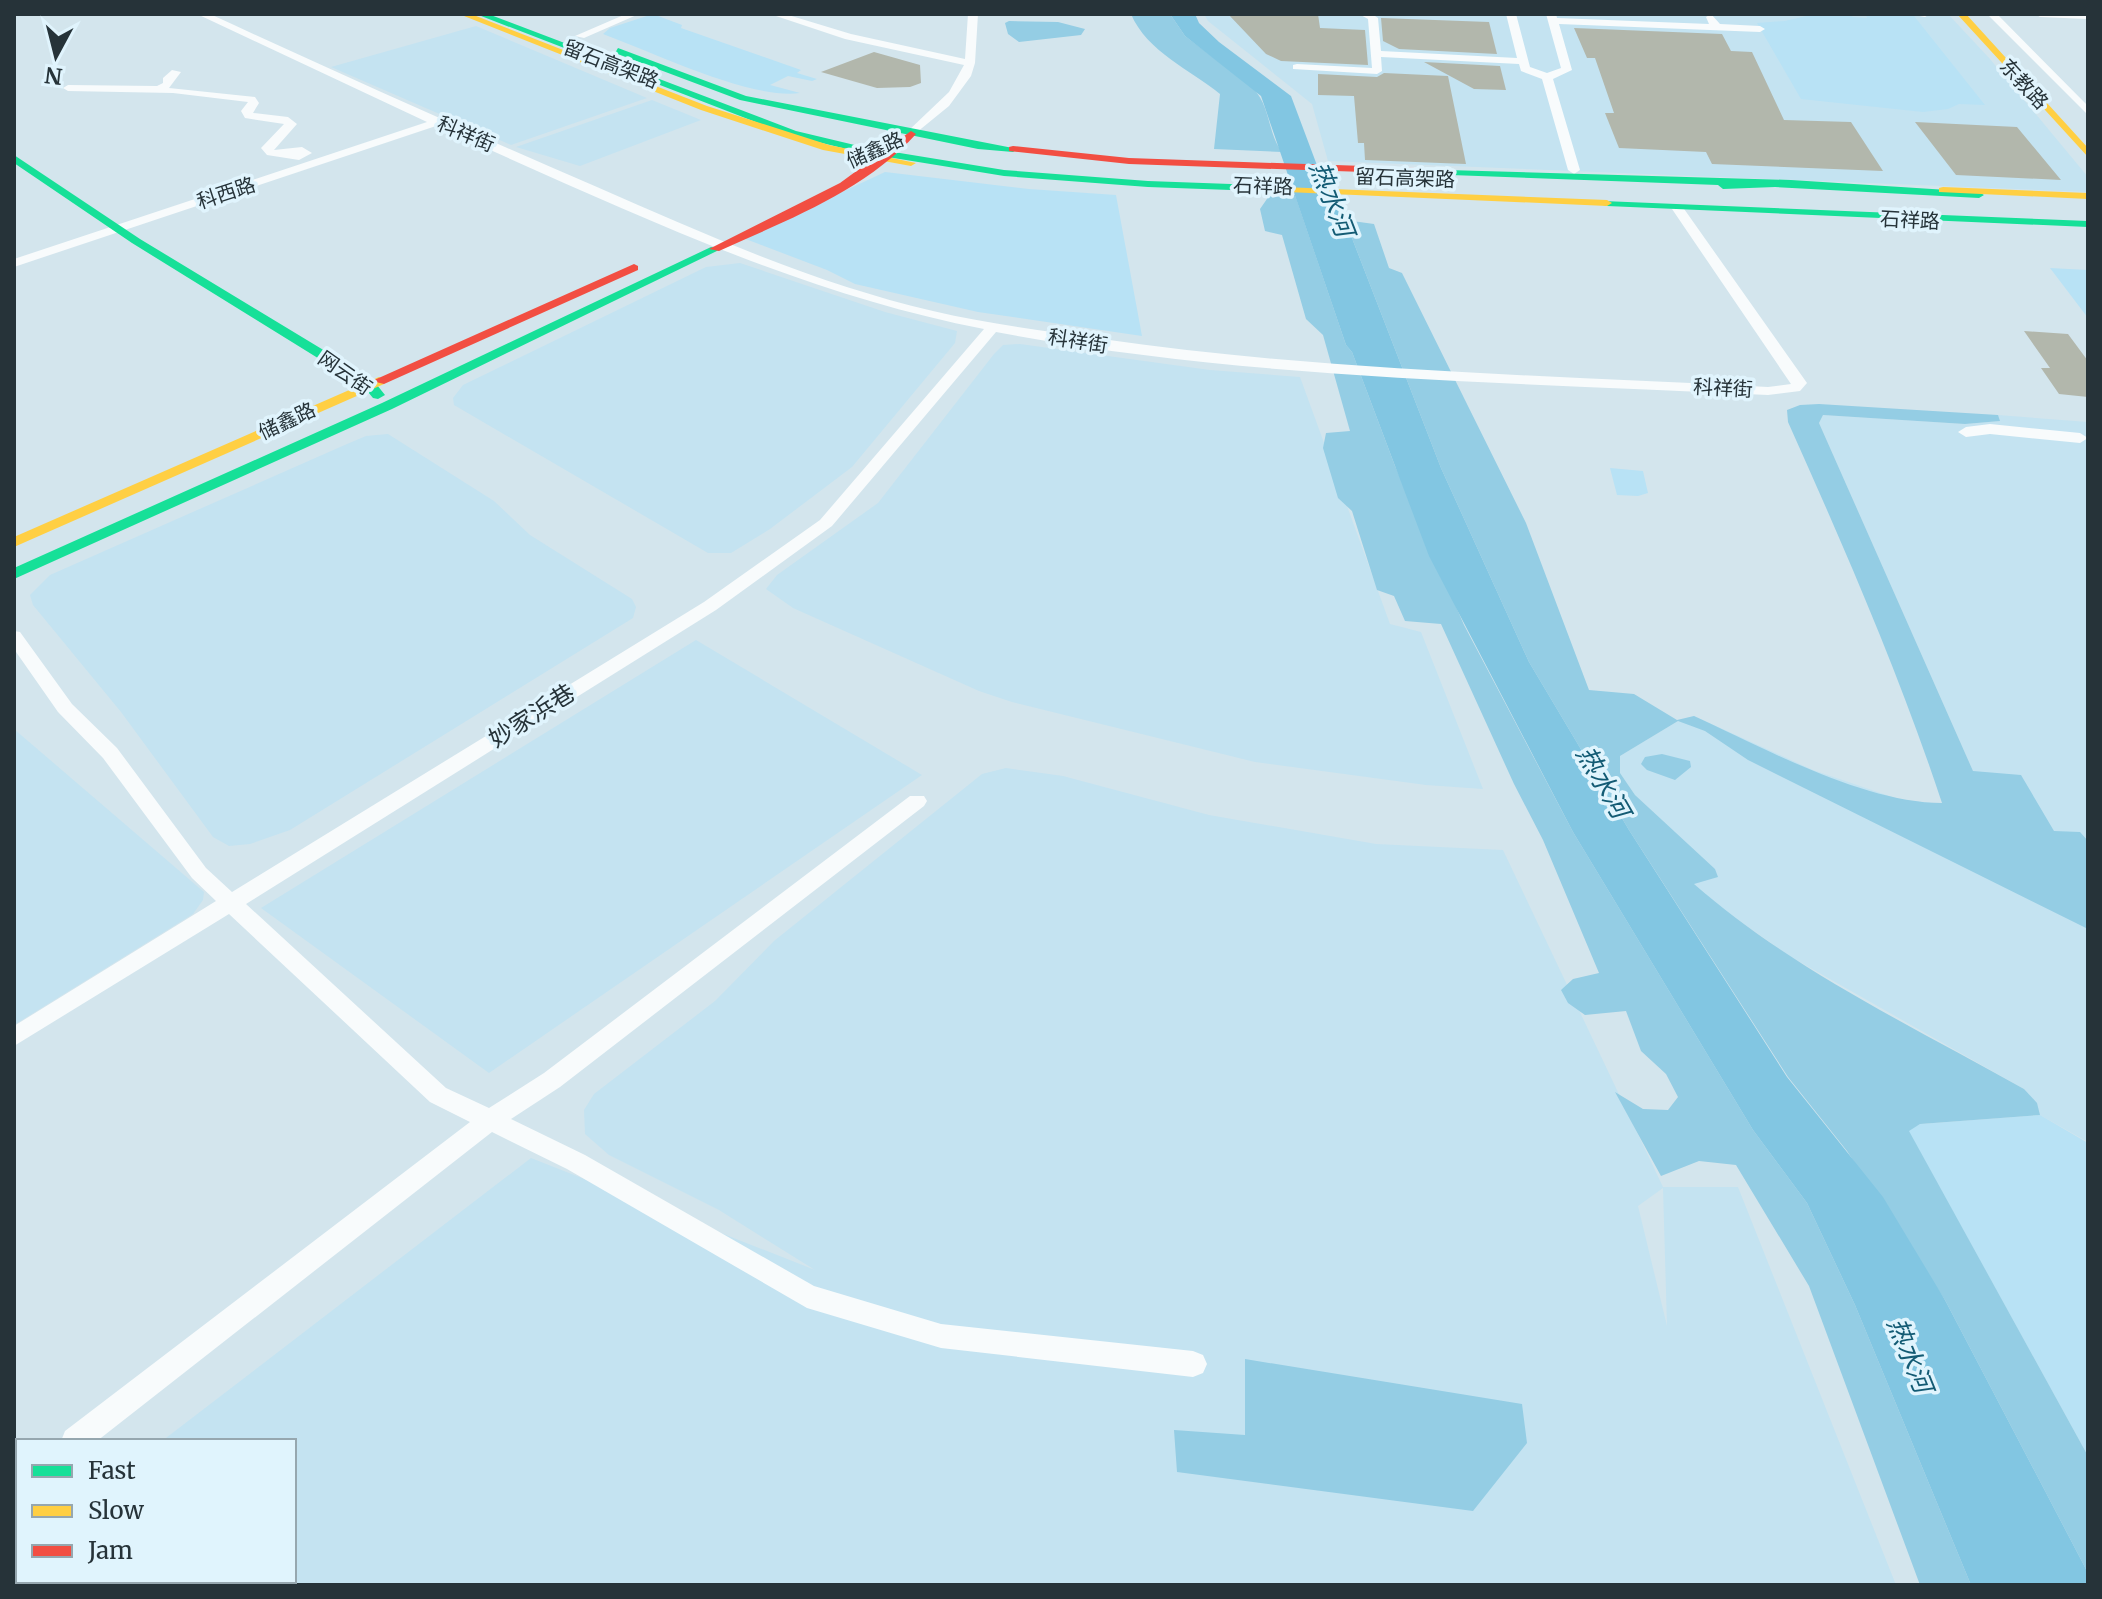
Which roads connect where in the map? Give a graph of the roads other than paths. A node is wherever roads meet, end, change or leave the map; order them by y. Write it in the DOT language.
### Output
graph roads {
  1 [pos="202,14"];
  2 [pos="465,14"];
  3 [pos="480,14"];
  4 [pos="510,14"];
  5 [pos="523,14"];
  6 [pos="634,14"];
  7 [pos="775,14"];
  8 [pos="973,14"];
  9 [pos="1364,14"];
  10 [pos="1511,14"];
  11 [pos="1709,14"];
  12 [pos="1751,14"];
  13 [pos="1913,14"];
  14 [pos="1925,14"];
  15 [pos="1961,14"];
  16 [pos="1969,14"];
  17 [pos="1992,14"];
  18 [pos="2040,14"];
  19 [pos="2088,16"];
  20 [pos="230,17"];
  21 [pos="1552,18"];
  22 [pos="218,21"];
  23 [pos="1716,27"];
  24 [pos="580,36"];
  25 [pos="1376,54"];
  26 [pos="1522,61"];
  27 [pos="970,63"];
  28 [pos="1297,67"];
  29 [pos="176,72"];
  30 [pos="1547,77"];
  31 [pos="68,88"];
  32 [pos="168,88"];
  33 [pos="736,106"];
  34 [pos="2088,112"];
  35 [pos="437,122"];
  36 [pos="793,133"];
  37 [pos="911,134"];
  38 [pos="366,139"];
  39 [pos="2088,144"];
  40 [pos="861,154"];
  41 [pos="2088,154"];
  42 [pos="14,158"];
  43 [pos="887,159"];
  44 [pos="833,169"];
  45 [pos="1574,170"];
  46 [pos="14,179"];
  47 [pos="1791,183"];
  48 [pos="1616,190"];
  49 [pos="2088,201"];
  50 [pos="762,206"];
  51 [pos="1678,209"];
  52 [pos="1820,216"];
  53 [pos="2088,221"];
  54 [pos="110,232"];
  55 [pos="714,241"];
  56 [pos="14,263"];
  57 [pos="993,327"];
  58 [pos="361,386"];
  59 [pos="387,406"];
  60 [pos="1966,432"];
  61 [pos="2080,438"];
  62 [pos="14,543"];
  63 [pos="14,574"];
  64 [pos="14,636"];
  65 [pos="917,801"];
  66 [pos="232,902"];
  67 [pos="14,1037"];
  68 [pos="490,1120"];
  69 [pos="1193,1364"];
  70 [pos="78,1439"];
  1 -- 22 [label="street, 科祥街"];
  2 -- 36 [label="main road"];
  2 -- 40 [label="main road, 石祥路"];
  3 -- 33 [label="main road, 留石高架路"];
  4 -- 33 [label="main road, 留石高架路"];
  5 -- 24 [label="main road, 石祥路"];
  6 -- 24 [label="street"];
  7 -- 27 [label="street"];
  8 -- 27 [label="street"];
  9 -- 25 [label="street"];
  10 -- 26 [label="street"];
  11 -- 23 [label="street"];
  12 -- 23 [label="street"];
  13 -- 14 [label="street"];
  15 -- 41 [label="main road, 东教路"];
  16 -- 39 [label="main road, 东教路"];
  17 -- 34 [label="street"];
  18 -- 19 [label="street"];
  20 -- 22 [label="street"];
  21 -- 23 [label="street"];
  21 -- 30 [label="street"];
  22 -- 35 [label="street, 科祥街"];
  24 -- 37 [label="main road, 石祥路"];
  25 -- 26 [label="street"];
  25 -- 28 [label="street"];
  26 -- 30 [label="street"];
  27 -- 37 [label="street"];
  29 -- 32 [label="street"];
  30 -- 45 [label="street"];
  31 -- 32 [label="street"];
  32 -- 38 [label="street"];
  33 -- 36 [label="main road, 留石高架路"];
  33 -- 48 [label="main road, 留石高架路"];
  33 -- 49 [label="main road, 留石高架路"];
  35 -- 54 [label="street, 科西路"];
  35 -- 55 [label="street, 科祥街"];
  36 -- 53 [label="main road, 留石高架路"];
  37 -- 40 [label="main road, 储鑫路"];
  37 -- 43 [label="main road, 储鑫路"];
  37 -- 47 [label="main road, 石祥路"];
  40 -- 43 [label="main road, 石祥路"];
  40 -- 44 [label="main road, 储鑫路"];
  42 -- 54 [label="main road, 网云街"];
  43 -- 51 [label="main road, 石祥路"];
  43 -- 55 [label="main road, 储鑫路"];
  46 -- 54 [label="main road, 网云街"];
  47 -- 48 [label="main road"];
  47 -- 49 [label="main road, 石祥路"];
  48 -- 49 [label="main road, 留石高架路"];
  48 -- 52 [label="main road"];
  48 -- 53 [label="main road, 留石高架路"];
  50 -- 55 [label="main road, 储鑫路"];
  51 -- 52 [label="main road, 石祥路"];
  51 -- 57 [label="street, 科祥街"];
  52 -- 53 [label="main road, 石祥路"];
  54 -- 56 [label="street, 科西路"];
  54 -- 58 [label="main road, 网云街"];
  55 -- 57 [label="street, 科祥街"];
  55 -- 58 [label="main road, 储鑫路"];
  55 -- 59 [label="main road, 储鑫路"];
  57 -- 66 [label="street, 妙家浜巷"];
  58 -- 59 [label="main road, 网云街"];
  58 -- 62 [label="main road, 储鑫路"];
  59 -- 63 [label="main road, 储鑫路"];
  60 -- 61 [label="street"];
  64 -- 66 [label="street"];
  65 -- 68 [label="street"];
  66 -- 67 [label="street, 妙家浜巷"];
  66 -- 68 [label="street"];
  68 -- 69 [label="street"];
  68 -- 70 [label="street"];
}
